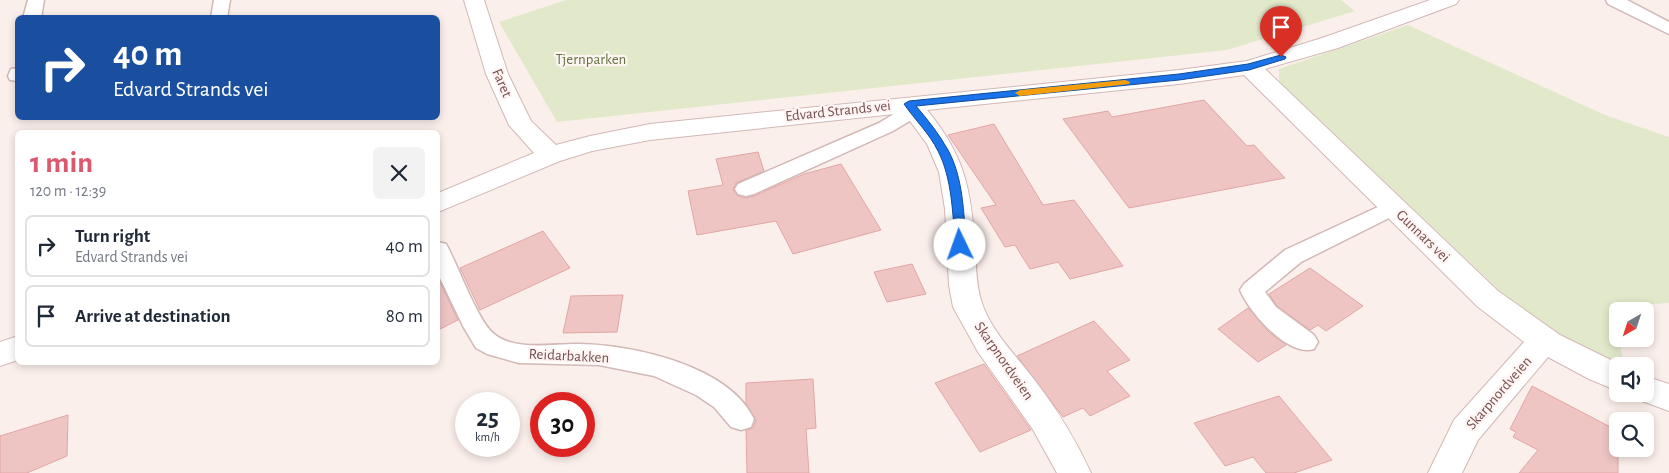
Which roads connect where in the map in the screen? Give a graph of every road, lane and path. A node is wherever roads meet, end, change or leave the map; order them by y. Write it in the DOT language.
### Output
graph roads {
  1 [pos="36,0"];
  2 [pos="474,0"];
  3 [pos="1449,0"];
  4 [pos="1614,0"];
  5 [pos="33,15"];
  6 [pos="1669,29"];
  7 [pos="1249,67"];
  8 [pos="911,107"];
  9 [pos="551,155"];
  10 [pos="746,189"];
  11 [pos="440,202"];
  12 [pos="1393,207"];
  13 [pos="440,254"];
  14 [pos="1544,341"];
  15 [pos="1305,342"];
  16 [pos="15,349"];
  17 [pos="0,354"];
  18 [pos="1609,374"];
  19 [pos="1654,392"];
  20 [pos="1669,398"];
  21 [pos="741,419"];
  22 [pos="1074,473"];
  23 [pos="1445,473"];
  1 -- 5 [label="lane"];
  2 -- 9 [label="street, Faret"];
  3 -- 7 [label="street, Edvard Strands vei"];
  4 -- 6 [label="lane"];
  7 -- 8 [label="street, Edvard Strands vei"];
  7 -- 12 [label="street, Gunnars vei"];
  8 -- 9 [label="street, Edvard Strands vei"];
  8 -- 10 [label="lane"];
  8 -- 22 [label="street, Skarpnordveien"];
  9 -- 11 [label="street, Edvard Strands vei"];
  12 -- 14 [label="street, Gunnars vei"];
  12 -- 15 [label="lane"];
  13 -- 21 [label="lane, Reidarbakken"];
  14 -- 18 [label="street, Gunnars vei"];
  14 -- 23 [label="street, Skarpnordveien"];
  16 -- 17 [label="street"];
  19 -- 20 [label="street"];
}
